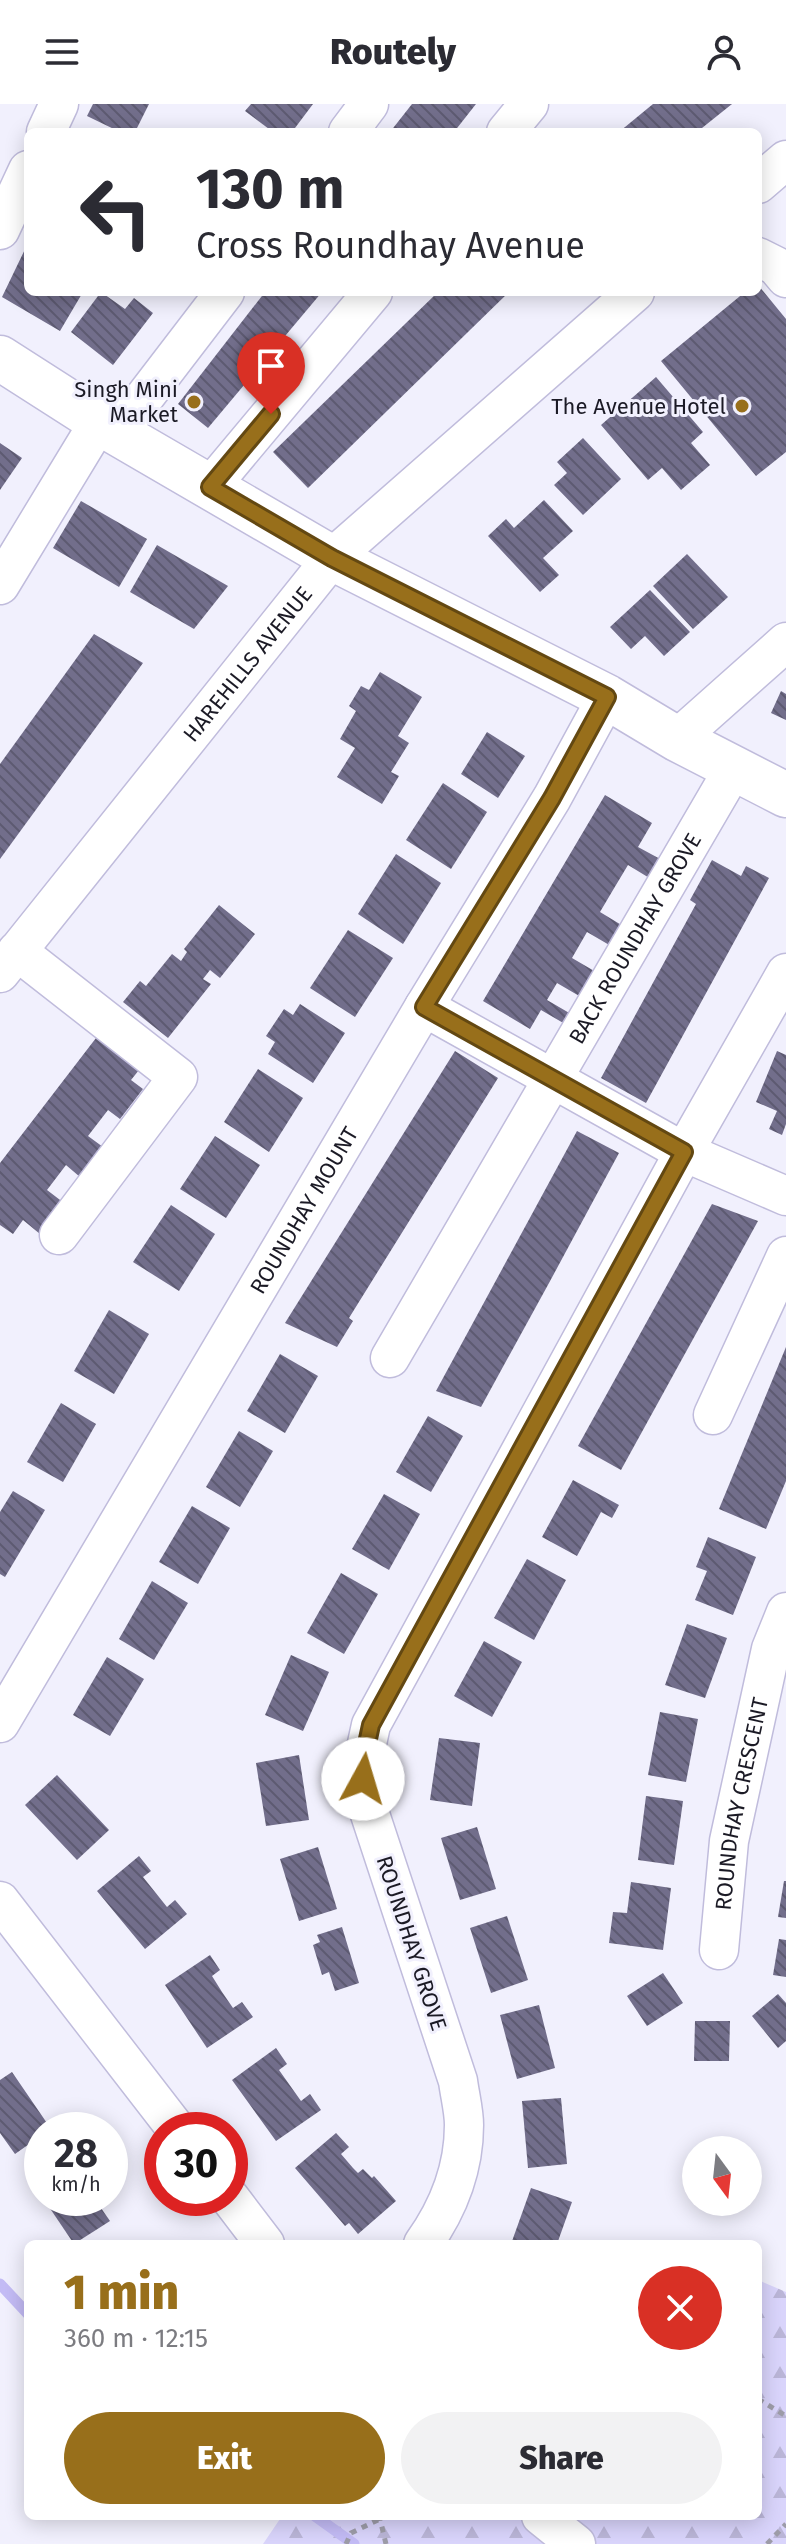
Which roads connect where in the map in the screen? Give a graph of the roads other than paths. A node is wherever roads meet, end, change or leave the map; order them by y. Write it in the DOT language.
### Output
graph roads {
  1 [pos="59,104"];
  2 [pos="369,104"];
  3 [pos="529,104"];
  4 [pos="48,128"];
  5 [pos="351,128"];
  6 [pos="509,128"];
  7 [pos="786,160"];
  8 [pos="24,179"];
  9 [pos="762,181"];
  10 [pos="0,230"];
  11 [pos="762,259"];
  12 [pos="786,278"];
  13 [pos="222,296"];
  14 [pos="370,296"];
  15 [pos="630,296"];
  16 [pos="0,358"];
  17 [pos="108,427"];
  18 [pos="210,487"];
  19 [pos="332,558"];
  20 [pos="0,585"];
  21 [pos="786,642"];
  22 [pos="607,697"];
  23 [pos="677,739"];
  24 [pos="734,768"];
  25 [pos="786,795"];
  26 [pos="9,962"];
  27 [pos="786,973"];
  28 [pos="424,1007"];
  29 [pos="554,1078"];
  30 [pos="684,1152"];
  31 [pos="786,1196"];
  32 [pos="59,1235"];
  33 [pos="786,1256"];
  34 [pos="390,1358"];
  35 [pos="713,1415"];
  36 [pos="786,1612"];
  37 [pos="0,1723"];
  38 [pos="0,1901"];
  39 [pos="719,1950"];
  40 [pos="163,2112"];
  41 [pos="244,2216"];
  42 [pos="262,2240"];
  43 [pos="425,2240"];
  44 [pos="546,2520"];
  45 [pos="576,2544"];
  1 -- 4 [label="street"];
  2 -- 5 [label="street"];
  3 -- 6 [label="street"];
  7 -- 9 [label="street"];
  8 -- 10 [label="street"];
  11 -- 12 [label="street"];
  13 -- 17 [label="street"];
  14 -- 18 [label="street"];
  15 -- 19 [label="street, HAREHILLS AVENUE"];
  16 -- 17 [label="main road"];
  17 -- 18 [label="main road"];
  17 -- 20 [label="street"];
  18 -- 19 [label="main road"];
  19 -- 22 [label="main road"];
  19 -- 26 [label="street, HAREHILLS AVENUE"];
  21 -- 23 [label="street"];
  22 -- 23 [label="main road"];
  22 -- 28 [label="street, ROUNDHAY MOUNT"];
  23 -- 24 [label="main road"];
  24 -- 25 [label="main road"];
  24 -- 29 [label="street, BACK ROUNDHAY GROVE"];
  26 -- 32 [label="street"];
  27 -- 30 [label="street, ROUNDHAY GROVE"];
  28 -- 29 [label="street"];
  28 -- 37 [label="street, ROUNDHAY MOUNT"];
  29 -- 30 [label="street"];
  29 -- 34 [label="street, BACK ROUNDHAY GROVE"];
  30 -- 31 [label="street"];
  30 -- 43 [label="street, ROUNDHAY GROVE"];
  33 -- 35 [label="street"];
  36 -- 39 [label="street, ROUNDHAY CRESCENT"];
  38 -- 40 [label="street"];
  41 -- 42 [label="street"];
  44 -- 45 [label="street"];
}
